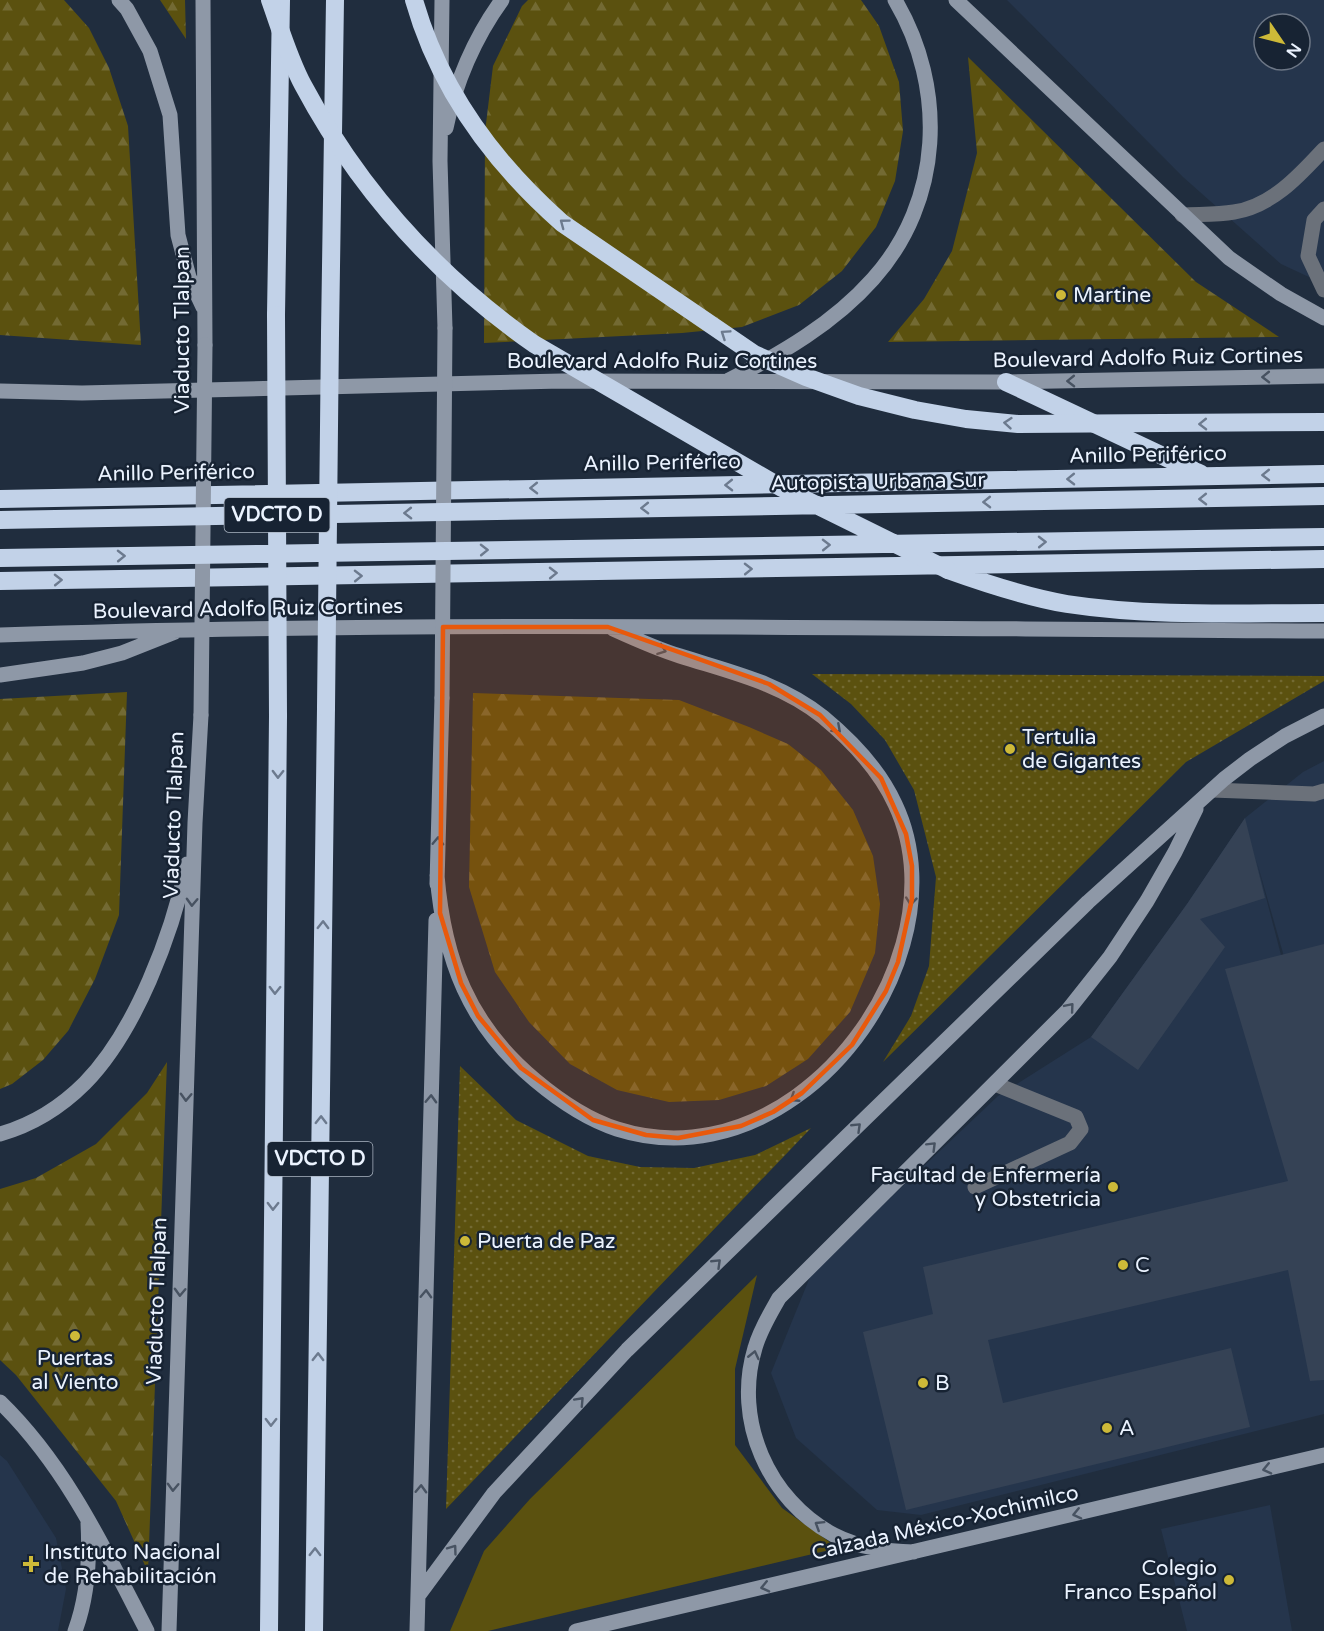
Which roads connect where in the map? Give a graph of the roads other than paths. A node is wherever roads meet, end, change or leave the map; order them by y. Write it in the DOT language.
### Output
graph roads {
  1 [pos="118,0"];
  2 [pos="203,0"];
  3 [pos="270,0"];
  4 [pos="281,0"];
  5 [pos="335,0"];
  6 [pos="414,0"];
  7 [pos="442,0"];
  8 [pos="502,0"];
  9 [pos="895,0"];
  10 [pos="956,0"];
  11 [pos="1324,149"];
  12 [pos="440,161"];
  13 [pos="1324,209"];
  14 [pos="1182,215"];
  15 [pos="1324,290"];
  16 [pos="205,309"];
  17 [pos="1324,318"];
  18 [pos="1324,376"];
  19 [pos="726,381"];
  20 [pos="1006,382"];
  21 [pos="0,391"];
  22 [pos="1324,422"];
  23 [pos="1324,474"];
  24 [pos="1205,476"];
  25 [pos="1324,496"];
  26 [pos="0,499"];
  27 [pos="0,520"];
  28 [pos="1324,537"];
  29 [pos="0,558"];
  30 [pos="1324,559"];
  31 [pos="0,581"];
  32 [pos="1324,613"];
  33 [pos="608,627"];
  34 [pos="184,629"];
  35 [pos="1324,632"];
  36 [pos="0,635"];
  37 [pos="0,675"];
  38 [pos="1324,716"];
  39 [pos="1212,790"];
  40 [pos="1324,791"];
  41 [pos="1200,801"];
  42 [pos="195,823"];
  43 [pos="437,876"];
  44 [pos="994,1084"];
  45 [pos="0,1134"];
  46 [pos="975,1187"];
  47 [pos="0,1401"];
  48 [pos="1324,1455"];
  49 [pos="87,1517"];
  50 [pos="914,1552"];
  51 [pos="418,1596"];
  52 [pos="269,1624"];
  53 [pos="75,1631"];
  54 [pos="147,1631"];
  55 [pos="169,1631"];
  56 [pos="314,1631"];
  57 [pos="417,1631"];
  58 [pos="576,1631"];
  1 -- 16 [label="main road"];
  2 -- 16 [label="main road, Viaducto Tlalpan"];
  3 -- 32 [label="highway, bridge"];
  4 -- 52 [label="highway, VDCTO D, one-way, bridge"];
  56 -- 5 [label="highway, VDCTO D, one-way, bridge"];
  22 -- 6 [label="highway, one-way, bridge"];
  7 -- 12 [label="main road"];
  8 -- 12 [label="main road"];
  9 -- 19 [label="main road"];
  10 -- 14 [label="main road"];
  11 -- 14 [label="street"];
  43 -- 12 [label="main road, one-way, bridge"];
  13 -- 15 [label="street"];
  14 -- 17 [label="main road"];
  16 -- 42 [label="main road, Viaducto Tlalpan, bridge"];
  18 -- 20 [label="main road, Boulevard Adolfo Ruiz Cortines, one-way"];
  19 -- 20 [label="main road, Boulevard Adolfo Ruiz Cortines"];
  19 -- 21 [label="main road, Boulevard Adolfo Ruiz Cortines"];
  20 -- 24 [label="highway"];
  23 -- 24 [label="highway, Anillo Periférico, one-way"];
  24 -- 26 [label="highway, Anillo Periférico, one-way"];
  25 -- 27 [label="highway, Autopista Urbana Sur, one-way, bridge"];
  29 -- 28 [label="highway, one-way, bridge"];
  31 -- 30 [label="highway, one-way"];
  33 -- 34 [label="main road, Boulevard Adolfo Ruiz Cortines"];
  33 -- 35 [label="main road, Boulevard Adolfo Ruiz Cortines"];
  33 -- 43 [label="main road, one-way"];
  34 -- 36 [label="main road, Boulevard Adolfo Ruiz Cortines"];
  34 -- 37 [label="main road"];
  38 -- 39 [label="main road"];
  39 -- 40 [label="street"];
  39 -- 41 [label="main road"];
  44 -- 41 [label="main road, one-way"];
  51 -- 41 [label="main road, one-way"];
  42 -- 45 [label="main road"];
  42 -- 55 [label="main road, Viaducto Tlalpan, one-way"];
  51 -- 43 [label="main road, one-way"];
  44 -- 46 [label="street"];
  50 -- 44 [label="main road, one-way"];
  47 -- 49 [label="main road"];
  48 -- 50 [label="main road, Calzada México-Xochimilco, one-way"];
  49 -- 53 [label="main road"];
  49 -- 54 [label="main road"];
  50 -- 58 [label="main road, Calzada México-Xochimilco, one-way"];
  51 -- 57 [label="main road"];
}
